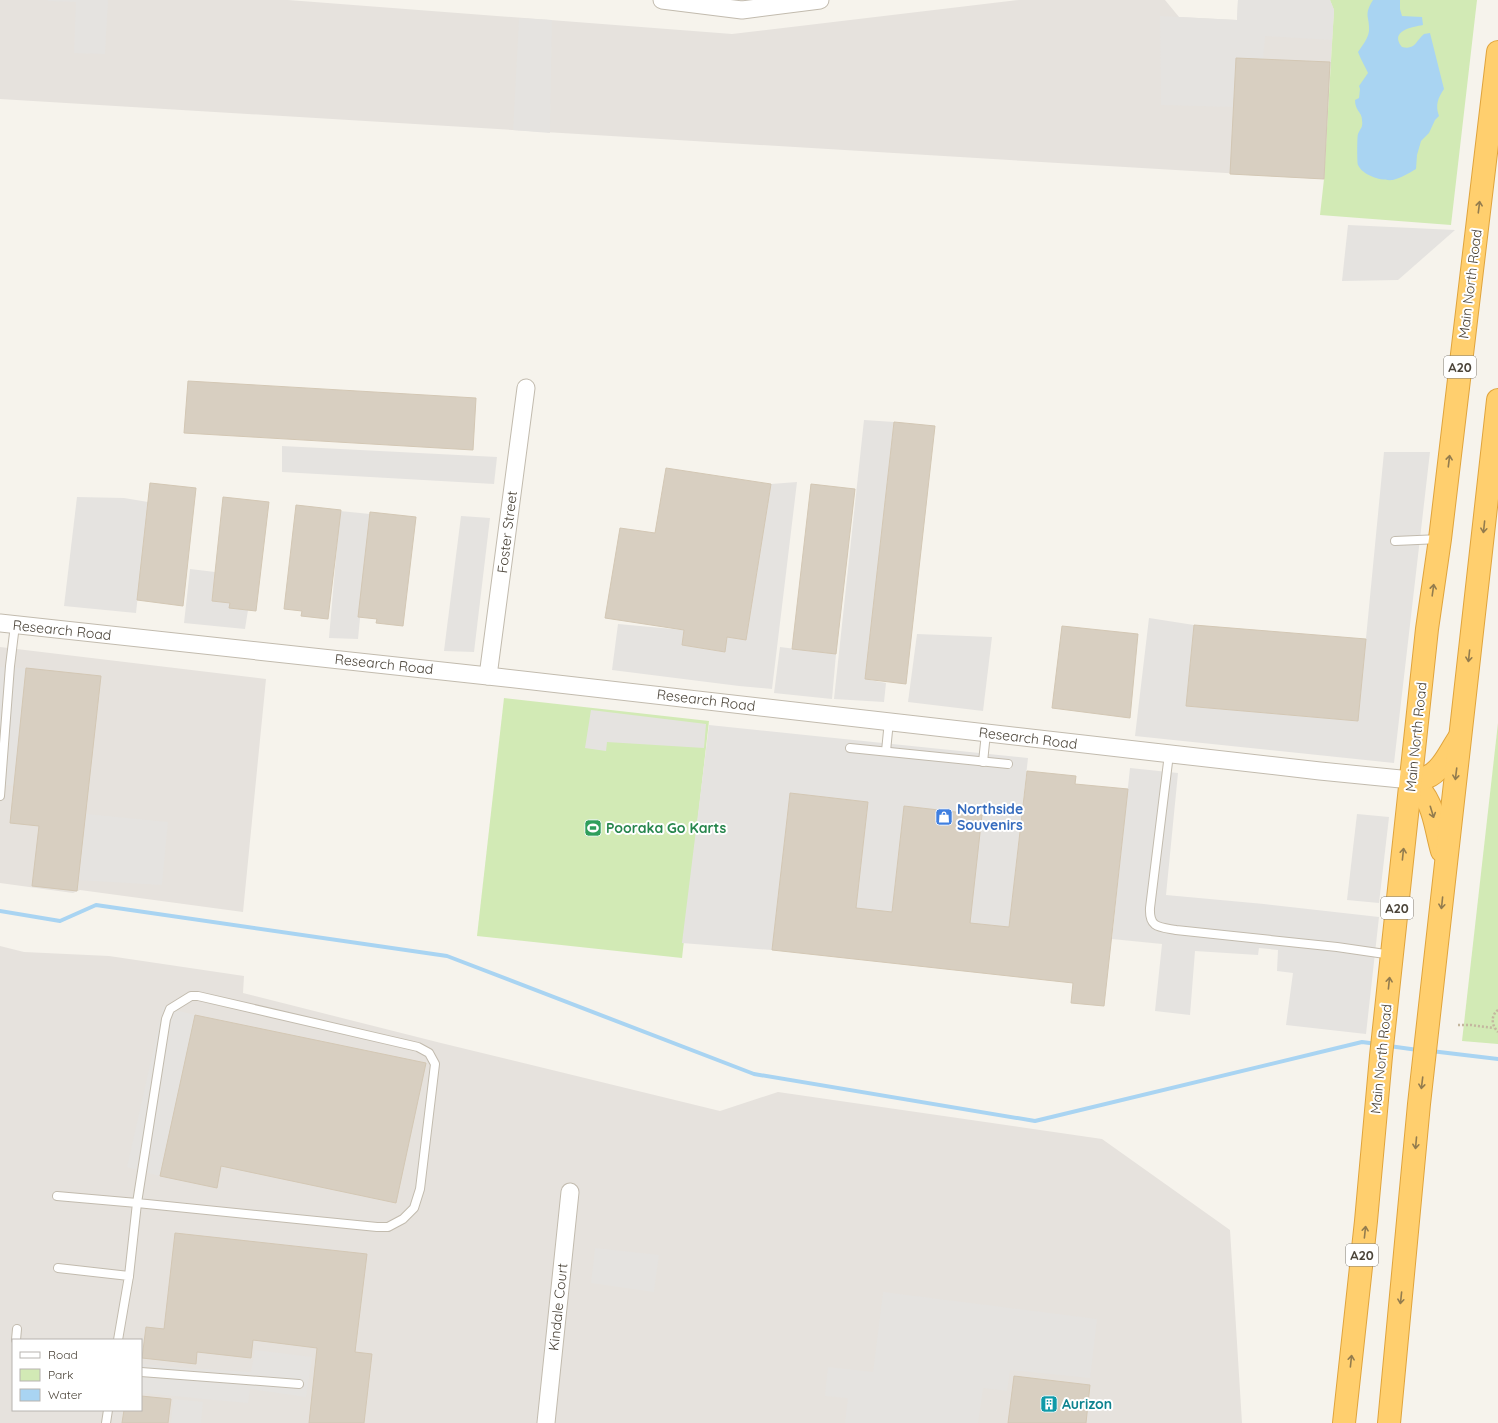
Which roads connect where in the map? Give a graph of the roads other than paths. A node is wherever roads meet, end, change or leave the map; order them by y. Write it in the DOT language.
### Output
graph roads {
  1 [pos="662,0"];
  2 [pos="820,0"];
  3 [pos="1498,52"];
  4 [pos="526,388"];
  5 [pos="1498,400"];
  6 [pos="1440,539"];
  7 [pos="1395,541"];
  8 [pos="7,624"];
  9 [pos="488,676"];
  10 [pos="889,722"];
  11 [pos="986,733"];
  12 [pos="1461,736"];
  13 [pos="850,748"];
  14 [pos="886,751"];
  15 [pos="1169,754"];
  16 [pos="983,762"];
  17 [pos="1008,764"];
  18 [pos="1411,780"];
  19 [pos="0,796"];
  20 [pos="1446,864"];
  21 [pos="1392,955"];
  22 [pos="570,1192"];
  23 [pos="57,1196"];
  24 [pos="137,1203"];
  25 [pos="58,1268"];
  26 [pos="129,1276"];
  27 [pos="17,1329"];
  28 [pos="16,1339"];
  29 [pos="118,1339"];
  30 [pos="142,1372"];
  31 [pos="299,1384"];
  32 [pos="108,1411"];
  33 [pos="106,1423"];
  34 [pos="546,1423"];
  35 [pos="1344,1423"];
  36 [pos="1389,1423"];
  1 -- 2 [label="street"];
  6 -- 3 [label="highway, Main North Road / A20, one-way"];
  4 -- 9 [label="street, Foster Street"];
  5 -- 12 [label="highway, one-way"];
  6 -- 7 [label="lane"];
  18 -- 6 [label="highway, Main North Road / A20, one-way"];
  8 -- 9 [label="street, Research Road"];
  8 -- 19 [label="lane"];
  9 -- 10 [label="street, Research Road"];
  10 -- 11 [label="street, Research Road"];
  10 -- 14 [label="lane"];
  11 -- 15 [label="street, Research Road"];
  11 -- 16 [label="lane"];
  12 -- 18 [label="highway"];
  12 -- 20 [label="highway, one-way"];
  13 -- 14 [label="lane"];
  14 -- 16 [label="lane"];
  15 -- 18 [label="street, Research Road"];
  15 -- 21 [label="lane"];
  16 -- 17 [label="lane"];
  18 -- 20 [label="highway, one-way"];
  21 -- 18 [label="highway, Main North Road / A20, one-way"];
  20 -- 36 [label="highway, one-way"];
  35 -- 21 [label="highway, Main North Road / A20, one-way"];
  22 -- 34 [label="street, Kindale Court"];
  23 -- 24 [label="lane"];
  24 -- 24 [label="lane"];
  24 -- 26 [label="lane"];
  25 -- 26 [label="lane"];
  26 -- 29 [label="lane"];
  27 -- 28 [label="lane"];
  30 -- 31 [label="lane"];
  32 -- 33 [label="lane"];
}
